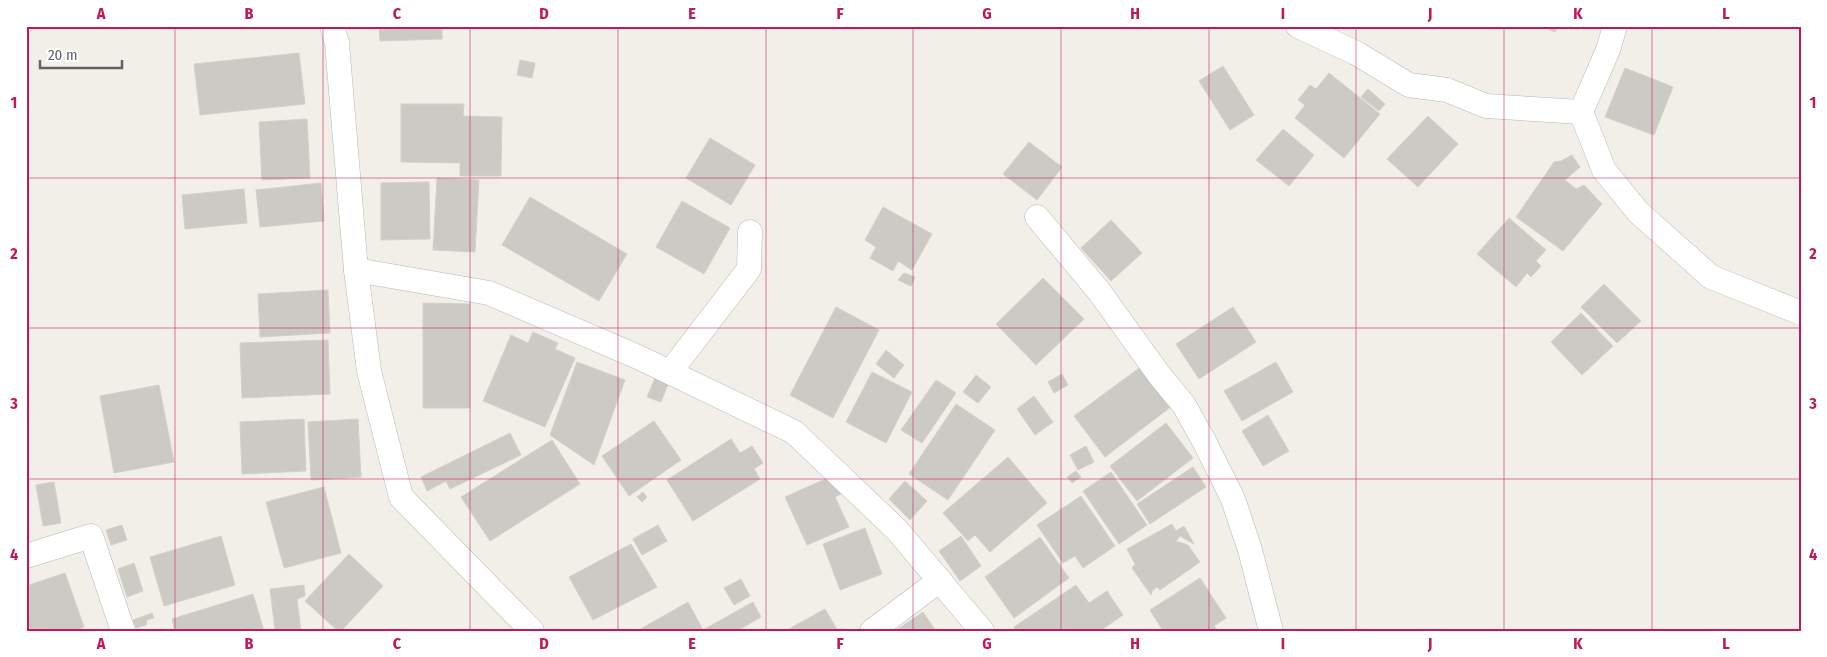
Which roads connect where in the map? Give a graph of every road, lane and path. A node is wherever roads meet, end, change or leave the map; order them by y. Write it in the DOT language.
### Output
graph roads {
  1 [pos="332,26"];
  2 [pos="1298,26"];
  3 [pos="1615,26"];
  4 [pos="1581,112"];
  5 [pos="1037,217"];
  6 [pos="750,232"];
  7 [pos="356,270"];
  8 [pos="1801,313"];
  9 [pos="670,372"];
  10 [pos="26,556"];
  11 [pos="940,580"];
  12 [pos="123,631"];
  13 [pos="532,631"];
  14 [pos="872,631"];
  15 [pos="982,631"];
  16 [pos="1271,631"];
  1 -- 7 [label="street"];
  2 -- 4 [label="street"];
  3 -- 4 [label="street"];
  4 -- 8 [label="street"];
  5 -- 16 [label="street"];
  6 -- 9 [label="street"];
  7 -- 9 [label="street"];
  7 -- 13 [label="street"];
  9 -- 11 [label="street"];
  10 -- 12 [label="street"];
  11 -- 14 [label="street"];
  11 -- 15 [label="street"];
}
